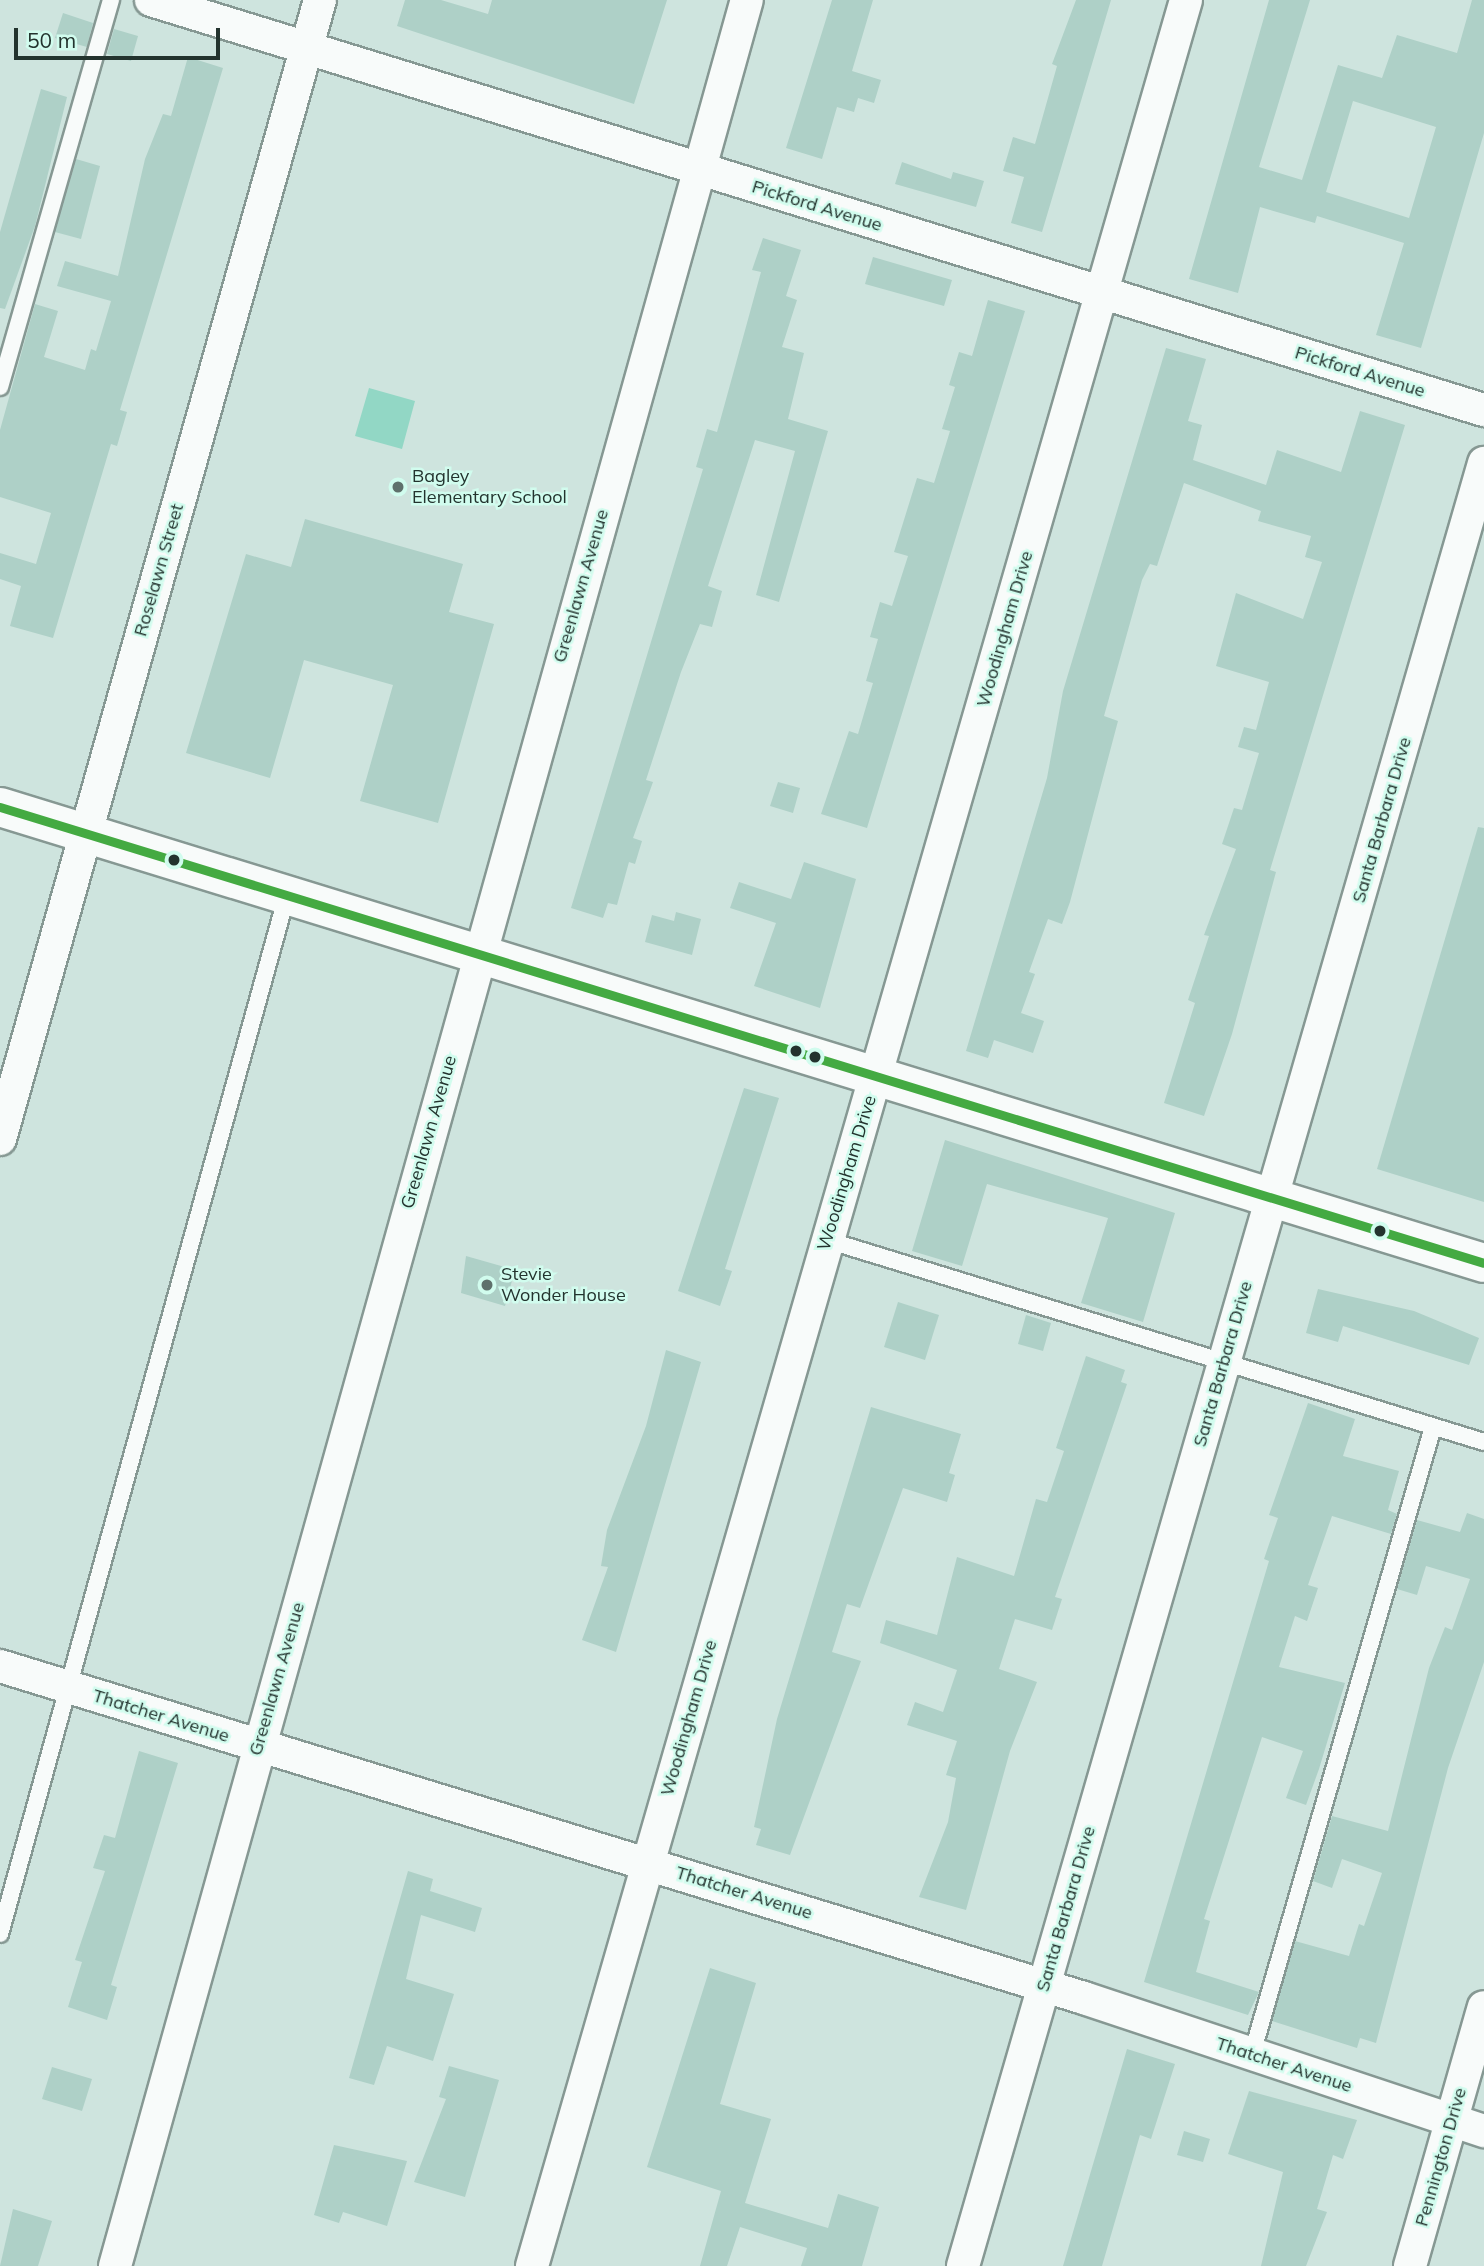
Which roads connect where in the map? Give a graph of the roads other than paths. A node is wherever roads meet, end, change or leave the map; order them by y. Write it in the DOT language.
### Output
graph roads {
  1 [pos="111,0"];
  2 [pos="151,0"];
  3 [pos="320,0"];
  4 [pos="747,0"];
  5 [pos="1186,0"];
  6 [pos="307,48"];
  7 [pos="699,169"];
  8 [pos="1102,293"];
  9 [pos="0,387"];
  10 [pos="1484,410"];
  11 [pos="1484,463"];
  12 [pos="0,807"];
  13 [pos="85,833"];
  14 [pos="287,895"];
  15 [pos="478,954"];
  16 [pos="876,1076"];
  17 [pos="0,1139"];
  18 [pos="1272,1198"];
  19 [pos="827,1240"];
  20 [pos="1484,1263"];
  21 [pos="1224,1363"];
  22 [pos="1433,1427"];
  23 [pos="1484,1442"];
  24 [pos="0,1666"];
  25 [pos="71,1688"];
  26 [pos="258,1746"];
  27 [pos="647,1864"];
  28 [pos="0,1934"];
  29 [pos="1044,1986"];
  30 [pos="1484,2007"];
  31 [pos="1252,2054"];
  32 [pos="1451,2120"];
  33 [pos="1484,2131"];
  34 [pos="115,2266"];
  35 [pos="532,2266"];
  36 [pos="963,2266"];
  37 [pos="1410,2266"];
  1 -- 9 [label="lane"];
  2 -- 6 [label="street, Pickford Avenue"];
  3 -- 6 [label="street, Roselawn Street"];
  4 -- 7 [label="street, Greenlawn Avenue"];
  5 -- 8 [label="street, Woodingham Drive"];
  6 -- 7 [label="street, Pickford Avenue"];
  6 -- 13 [label="street, Roselawn Street"];
  7 -- 8 [label="street, Pickford Avenue"];
  7 -- 15 [label="street, Greenlawn Avenue"];
  8 -- 10 [label="street, Pickford Avenue"];
  8 -- 16 [label="street, Woodingham Drive"];
  11 -- 18 [label="street, Santa Barbara Drive"];
  12 -- 13 [label="street"];
  13 -- 14 [label="street"];
  13 -- 17 [label="street, Roselawn Street"];
  14 -- 15 [label="street"];
  14 -- 25 [label="lane"];
  15 -- 16 [label="street"];
  15 -- 26 [label="street, Greenlawn Avenue"];
  16 -- 18 [label="street"];
  16 -- 19 [label="street, Woodingham Drive"];
  18 -- 20 [label="street"];
  18 -- 21 [label="street, Santa Barbara Drive"];
  19 -- 21 [label="lane"];
  19 -- 27 [label="street, Woodingham Drive"];
  21 -- 22 [label="lane"];
  21 -- 29 [label="street, Santa Barbara Drive"];
  22 -- 23 [label="lane"];
  22 -- 31 [label="lane"];
  24 -- 25 [label="street, Thatcher Avenue"];
  25 -- 26 [label="street, Thatcher Avenue"];
  25 -- 28 [label="lane"];
  26 -- 27 [label="street, Thatcher Avenue"];
  26 -- 34 [label="street, Greenlawn Avenue"];
  27 -- 29 [label="street, Thatcher Avenue"];
  27 -- 35 [label="street, Woodingham Drive"];
  29 -- 31 [label="street, Thatcher Avenue"];
  29 -- 36 [label="street, Santa Barbara Drive"];
  30 -- 32 [label="street, Pennington Drive"];
  31 -- 32 [label="street, Thatcher Avenue"];
  32 -- 33 [label="street, Thatcher Avenue"];
  32 -- 37 [label="street, Pennington Drive"];
}
